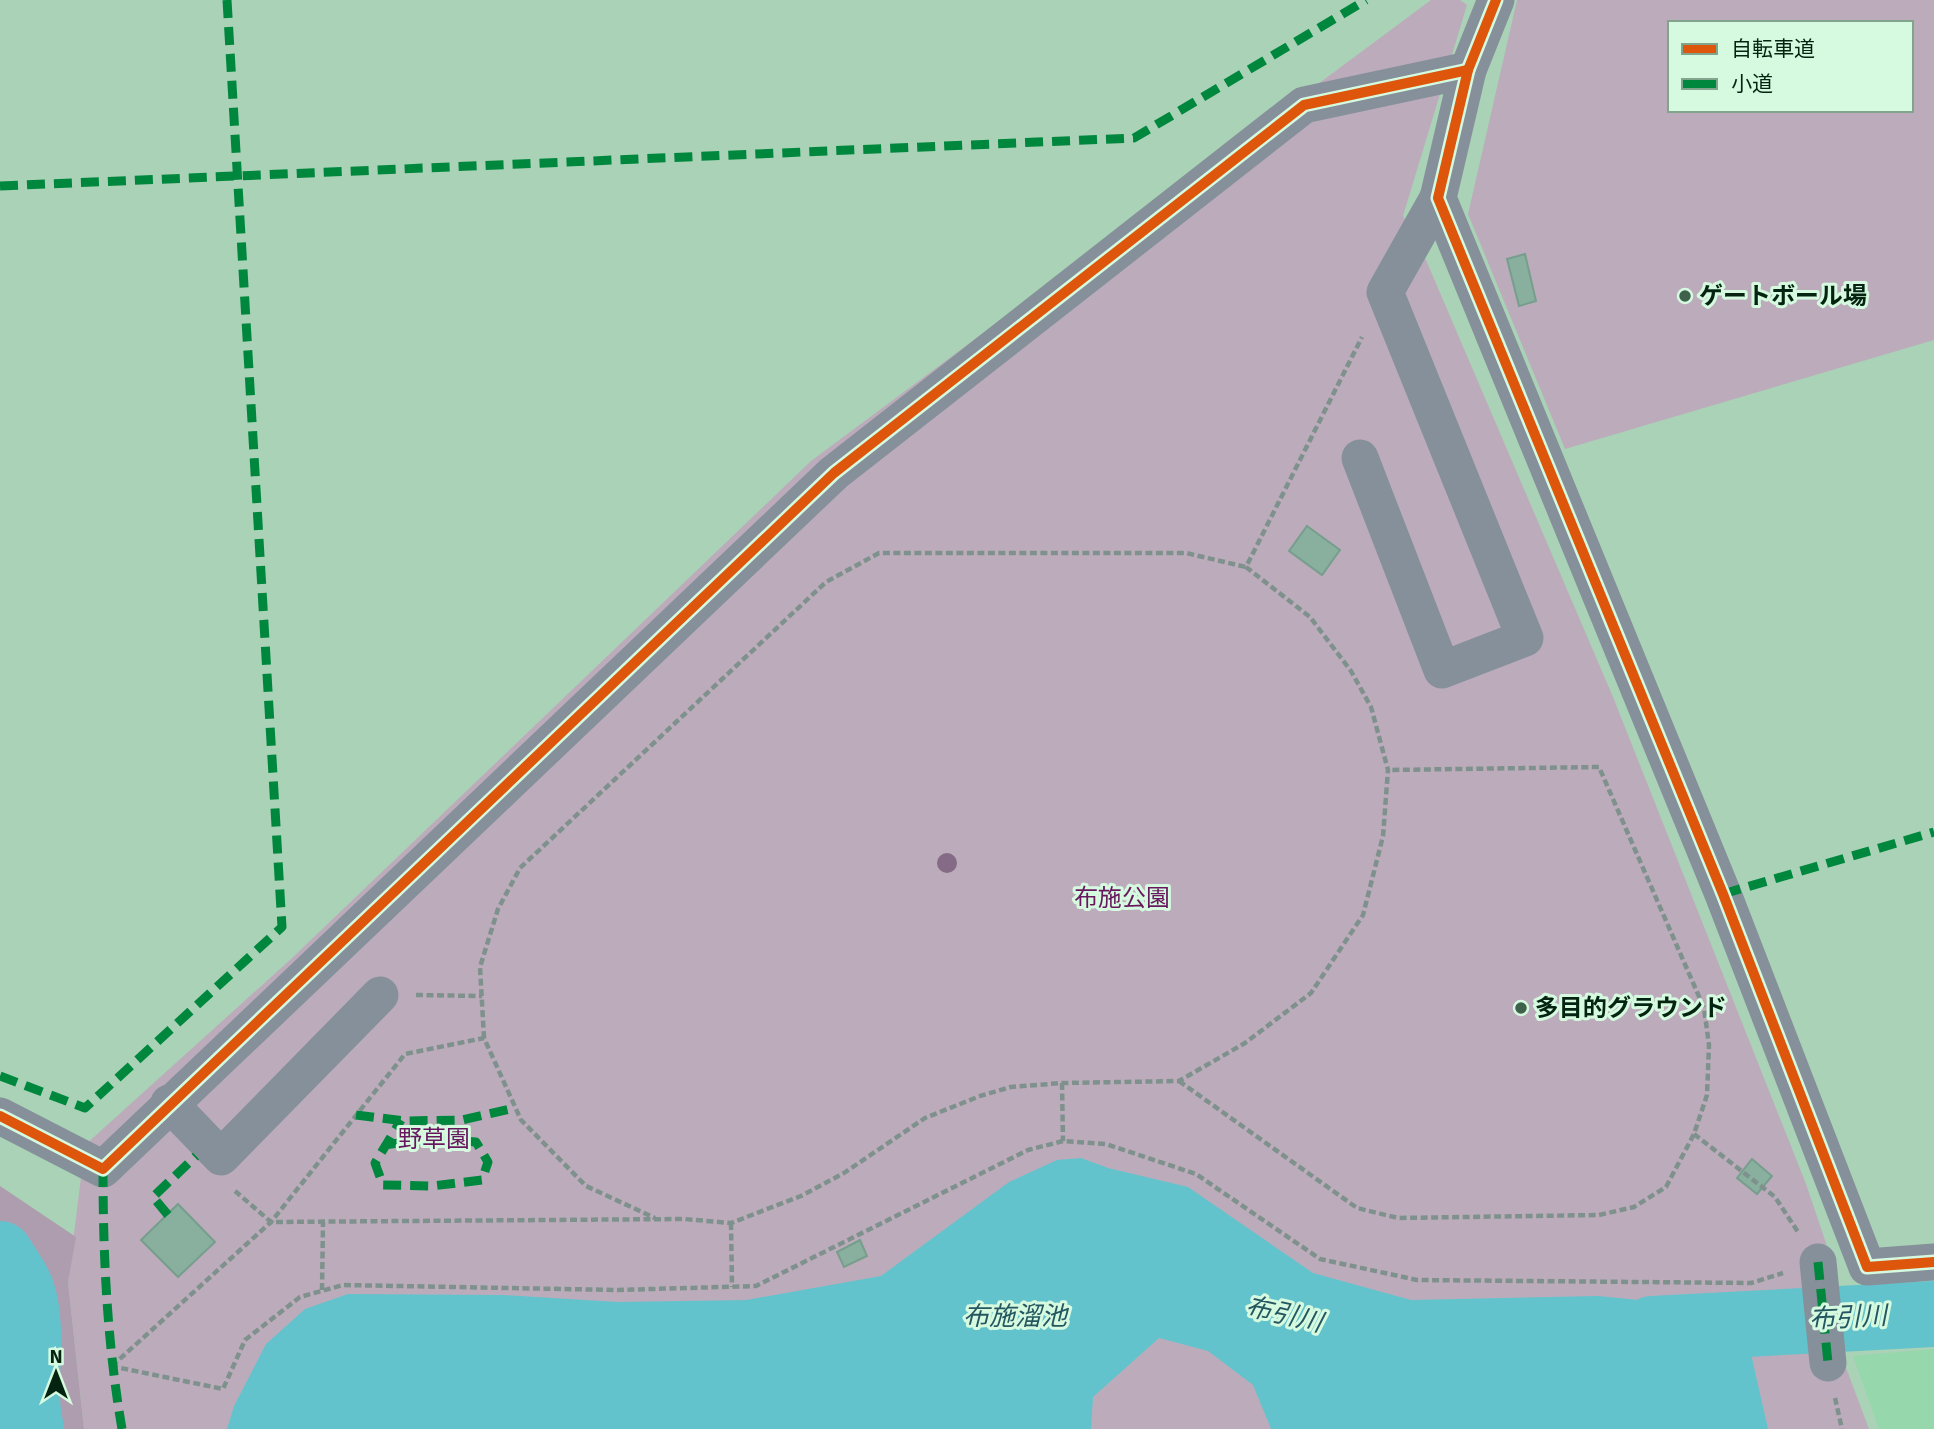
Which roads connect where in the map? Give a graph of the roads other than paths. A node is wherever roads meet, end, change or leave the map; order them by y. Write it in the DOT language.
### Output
graph roads {
  1 [pos="1496,0"];
  2 [pos="1468,70"];
  3 [pos="1437,198"];
  4 [pos="1360,458"];
  5 [pos="380,995"];
  6 [pos="169,1104"];
  7 [pos="0,1116"];
  8 [pos="1818,1262"];
  9 [pos="1934,1262"];
  10 [pos="1828,1363"];
  1 -- 2 [label="street"];
  2 -- 3 [label="street"];
  2 -- 6 [label="street"];
  3 -- 4 [label="street"];
  3 -- 9 [label="street"];
  5 -- 6 [label="street"];
  6 -- 7 [label="street"];
  8 -- 10 [label="street"];
}
